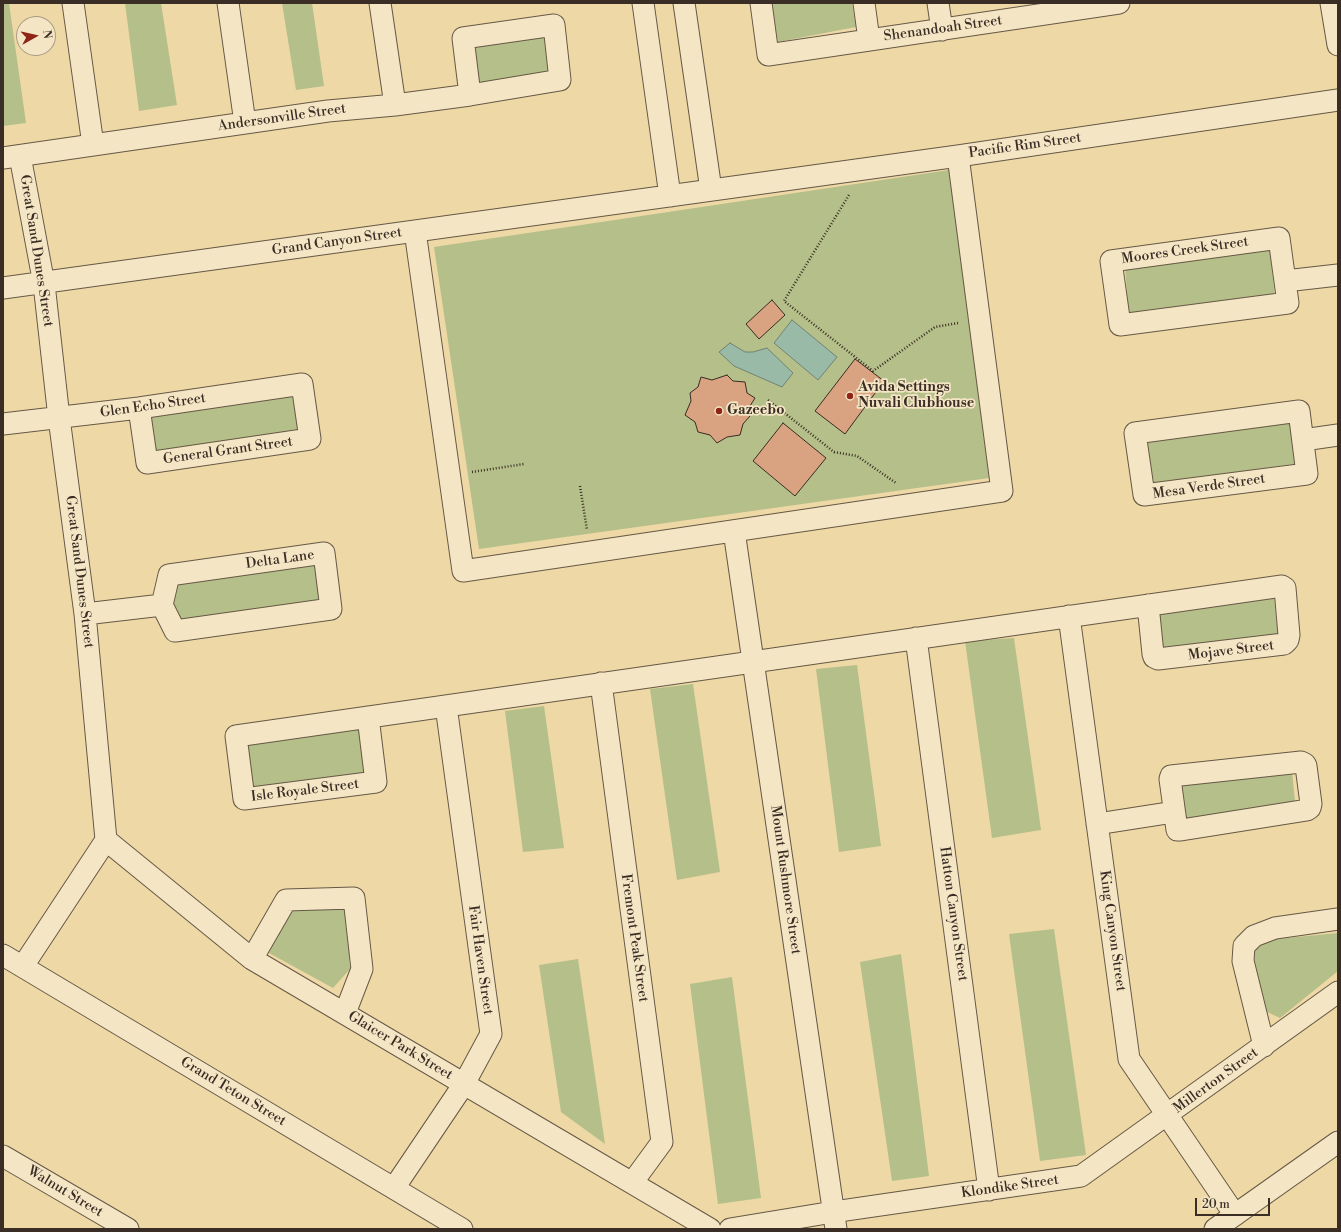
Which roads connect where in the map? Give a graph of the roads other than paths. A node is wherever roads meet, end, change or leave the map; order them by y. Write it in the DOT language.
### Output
graph roads {
  1 [pos="73,3"];
  2 [pos="228,3"];
  3 [pos="380,3"];
  4 [pos="643,3"];
  5 [pos="684,3"];
  6 [pos="761,3"];
  7 [pos="864,3"];
  8 [pos="938,3"];
  9 [pos="1119,3"];
  10 [pos="1331,3"];
  11 [pos="1094,5"];
  12 [pos="942,30"];
  13 [pos="869,40"];
  14 [pos="1338,45"];
  15 [pos="470,95"];
  16 [pos="1338,100"];
  17 [pos="395,105"];
  18 [pos="245,123"];
  19 [pos="93,145"];
  20 [pos="958,156"];
  21 [pos="12,157"];
  22 [pos="711,190"];
  23 [pos="670,196"];
  24 [pos="415,231"];
  25 [pos="1338,275"];
  26 [pos="1285,281"];
  27 [pos="44,284"];
  28 [pos="3,288"];
  29 [pos="302,384"];
  30 [pos="139,408"];
  31 [pos="59,418"];
  32 [pos="3,424"];
  33 [pos="1338,435"];
  34 [pos="1303,440"];
  35 [pos="734,531"];
  36 [pos="162,605"];
  37 [pos="1148,605"];
  38 [pos="85,614"];
  39 [pos="1069,616"];
  40 [pos="916,638"];
  41 [pos="753,662"];
  42 [pos="601,684"];
  43 [pos="446,706"];
  44 [pos="368,717"];
  45 [pos="1174,812"];
  46 [pos="1097,824"];
  47 [pos="106,840"];
  48 [pos="1338,919"];
  49 [pos="3,954"];
  50 [pos="252,959"];
  51 [pos="23,966"];
  52 [pos="1338,992"];
  53 [pos="345,1014"];
  54 [pos="1264,1046"];
  55 [pos="464,1084"];
  56 [pos="1168,1116"];
  57 [pos="1338,1142"];
  58 [pos="3,1156"];
  59 [pos="632,1183"];
  60 [pos="394,1188"];
  61 [pos="989,1190"];
  62 [pos="1235,1215"];
  63 [pos="835,1221"];
  64 [pos="128,1229"];
  65 [pos="462,1229"];
  66 [pos="710,1229"];
  67 [pos="730,1229"];
  68 [pos="1215,1229"];
  1 -- 19 [label="street"];
  2 -- 18 [label="street"];
  3 -- 17 [label="street"];
  4 -- 23 [label="street"];
  5 -- 22 [label="street"];
  6 -- 13 [label="street, Shenandoah Street"];
  7 -- 13 [label="street"];
  8 -- 12 [label="street"];
  9 -- 11 [label="street, Shenandoah Street"];
  10 -- 14 [label="street"];
  11 -- 12 [label="street, Shenandoah Street"];
  12 -- 13 [label="street, Shenandoah Street"];
  15 -- 15 [label="street, Andersonville Street"];
  15 -- 17 [label="street, Andersonville Street"];
  16 -- 20 [label="street, Pacific Rim Street"];
  17 -- 18 [label="street, Andersonville Street"];
  18 -- 19 [label="street, Andersonville Street"];
  19 -- 21 [label="street, Andersonville Street"];
  20 -- 22 [label="street, Pacific Rim Street"];
  20 -- 35 [label="street"];
  21 -- 27 [label="street, Great Sand Dunes Street"];
  22 -- 23 [label="street, Grand Canyon Street"];
  23 -- 24 [label="street, Grand Canyon Street"];
  24 -- 27 [label="street, Grand Canyon Street"];
  24 -- 35 [label="street"];
  25 -- 26 [label="street"];
  26 -- 26 [label="street, Moores Creek Street"];
  27 -- 28 [label="street, Grand Canyon Street"];
  27 -- 31 [label="street, Great Sand Dunes Street"];
  29 -- 30 [label="street, Glen Echo Street"];
  29 -- 30 [label="street, General Grant Street"];
  30 -- 31 [label="street, Glen Echo Street"];
  31 -- 32 [label="street, Glen Echo Street"];
  31 -- 38 [label="street, Great Sand Dunes Street"];
  33 -- 34 [label="street"];
  34 -- 34 [label="street, Mesa Verde Street"];
  35 -- 41 [label="street, Mount Rushmore Street"];
  36 -- 36 [label="street, Delta Lane"];
  36 -- 38 [label="street"];
  37 -- 37 [label="street, Mojave Street"];
  37 -- 39 [label="street, Mojave Street"];
  38 -- 47 [label="street, Great Sand Dunes Street"];
  39 -- 40 [label="street, Mojave Street"];
  39 -- 46 [label="street, King Canyon Street"];
  40 -- 41 [label="street, Mojave Street"];
  40 -- 61 [label="street, Hatton Canyon Street"];
  41 -- 42 [label="street, Isle Royale Street"];
  41 -- 63 [label="street, Mount Rushmore Street"];
  42 -- 43 [label="street, Isle Royale Street"];
  42 -- 59 [label="street, Fremont Peak Street"];
  43 -- 44 [label="street, Isle Royale Street"];
  43 -- 55 [label="street, Fair Haven Street"];
  44 -- 44 [label="street, Isle Royale Street"];
  45 -- 45 [label="street"];
  45 -- 46 [label="street"];
  46 -- 56 [label="street, King Canyon Street"];
  47 -- 50 [label="street, Glaicer Park Street"];
  47 -- 51 [label="street"];
  48 -- 54 [label="street, Millerton Street"];
  49 -- 51 [label="street, Grand Teton Street"];
  50 -- 53 [label="street, Glaicer Park Street"];
  50 -- 53 [label="street"];
  51 -- 60 [label="street, Grand Teton Street"];
  52 -- 54 [label="street, Millerton Street"];
  53 -- 55 [label="street, Glaicer Park Street"];
  54 -- 56 [label="street, Millerton Street"];
  55 -- 59 [label="street, Glaicer Park Street"];
  55 -- 60 [label="street, Fair Haven Street"];
  56 -- 61 [label="street, Klondike Street"];
  56 -- 62 [label="street, King Canyon Street"];
  57 -- 62 [label="street"];
  58 -- 64 [label="street, Walnut Street"];
  59 -- 66 [label="street, Glaicer Park Street"];
  60 -- 65 [label="street, Grand Teton Street"];
  61 -- 63 [label="street, Klondike Street"];
  62 -- 68 [label="street"];
  63 -- 67 [label="street"];
}
